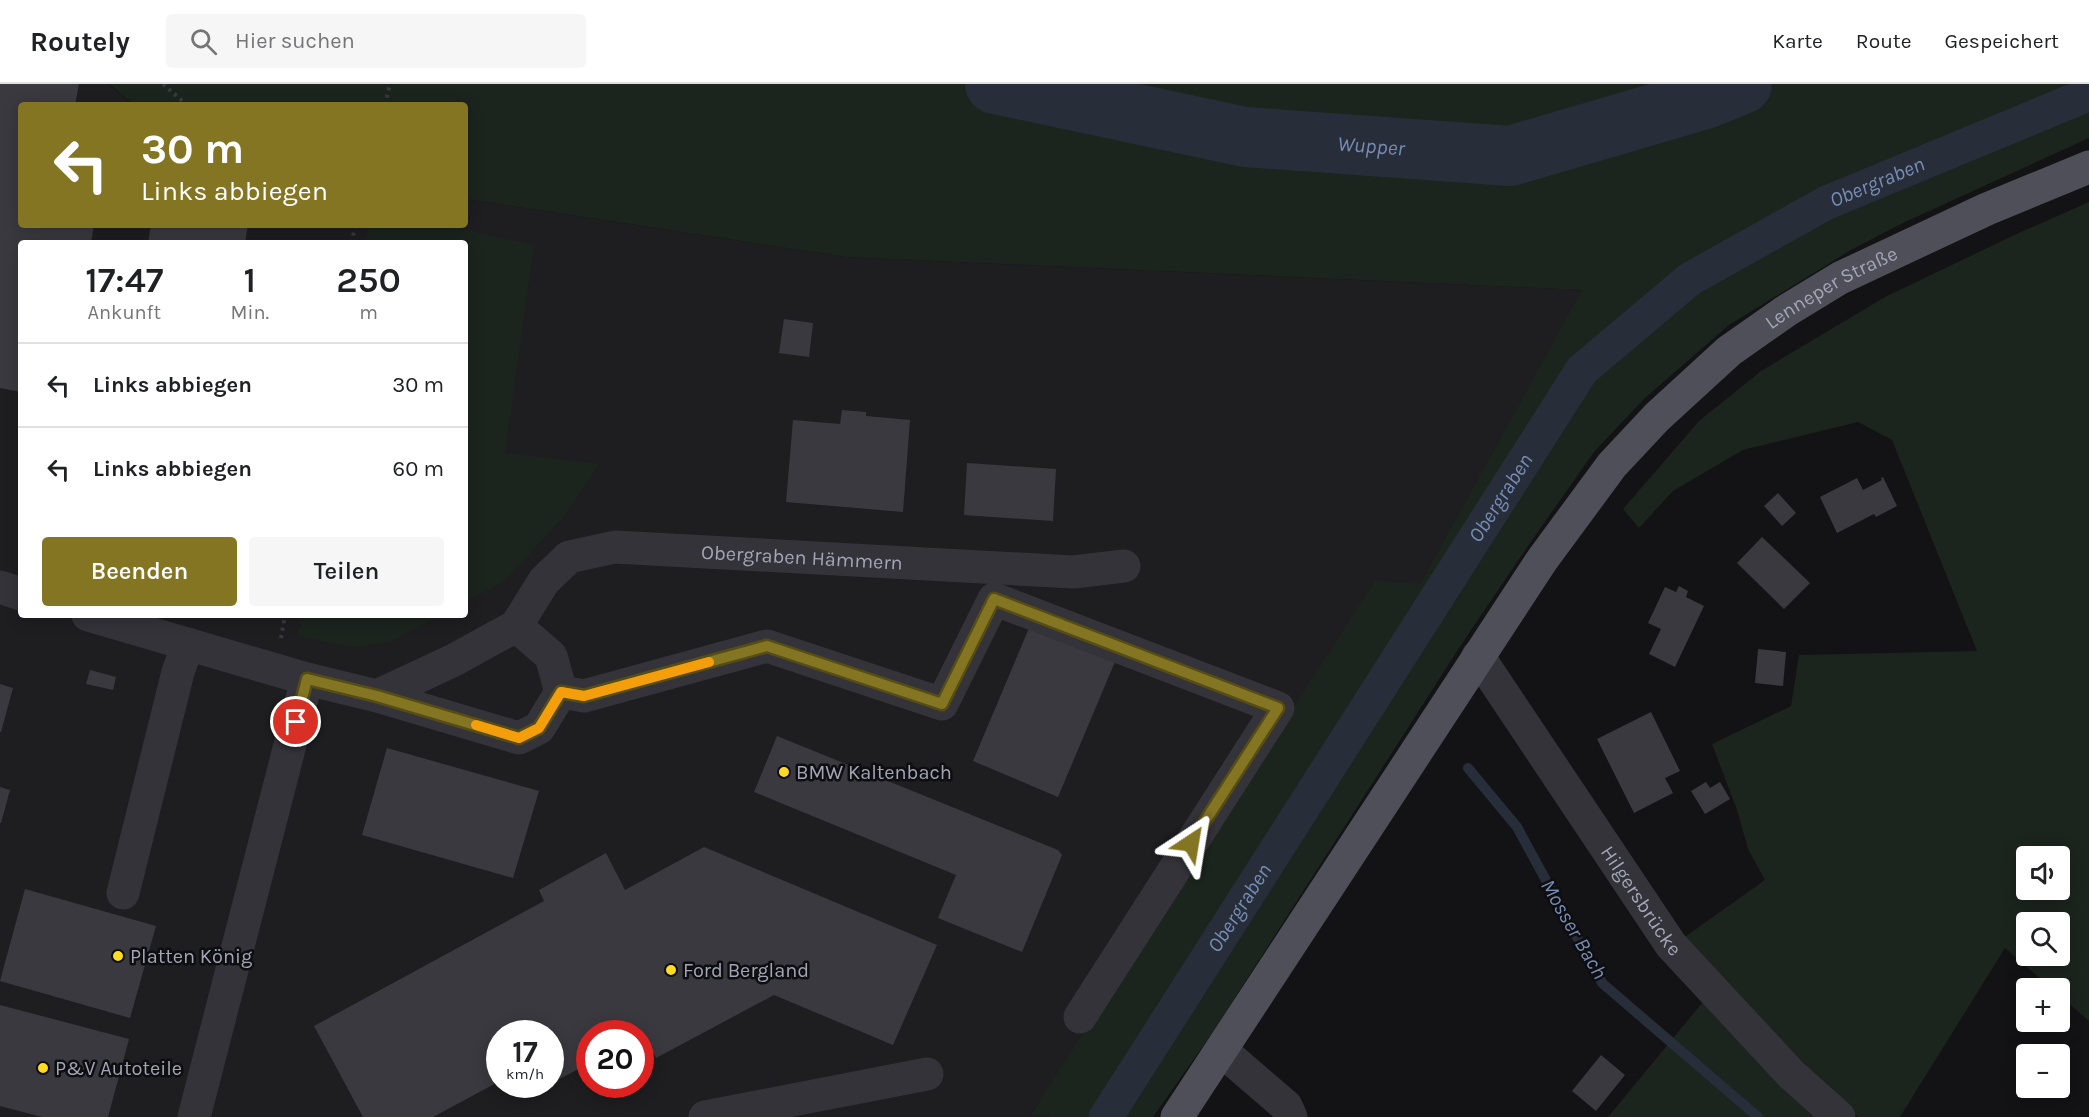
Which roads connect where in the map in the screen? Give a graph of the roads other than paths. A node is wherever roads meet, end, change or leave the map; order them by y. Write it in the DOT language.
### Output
graph roads {
  1 [pos="2089,167"];
  2 [pos="1124,566"];
  3 [pos="0,587"];
  4 [pos="18,593"];
  5 [pos="98,618"];
  6 [pos="516,626"];
  7 [pos="188,644"];
  8 [pos="1478,656"];
  9 [pos="307,679"];
  10 [pos="561,692"];
  11 [pos="377,696"];
  12 [pos="123,893"];
  13 [pos="1080,1017"];
  14 [pos="1221,1050"];
  15 [pos="927,1074"];
  16 [pos="194,1117"];
  17 [pos="705,1117"];
  18 [pos="1177,1117"];
  19 [pos="1291,1117"];
  20 [pos="1839,1117"];
  1 -- 8 [label="main road, Lenneper Straße"];
  2 -- 6 [label="street, Obergraben Hämmern"];
  3 -- 4 [label="street"];
  5 -- 7 [label="street"];
  6 -- 10 [label="street"];
  6 -- 11 [label="street, Obergraben Hämmern"];
  7 -- 9 [label="street"];
  7 -- 12 [label="street"];
  8 -- 14 [label="main road"];
  8 -- 20 [label="street, Hilgersbrücke"];
  9 -- 11 [label="street"];
  9 -- 16 [label="street"];
  10 -- 11 [label="street"];
  10 -- 13 [label="street"];
  14 -- 18 [label="main road"];
  14 -- 19 [label="street"];
  15 -- 17 [label="street"];
}
